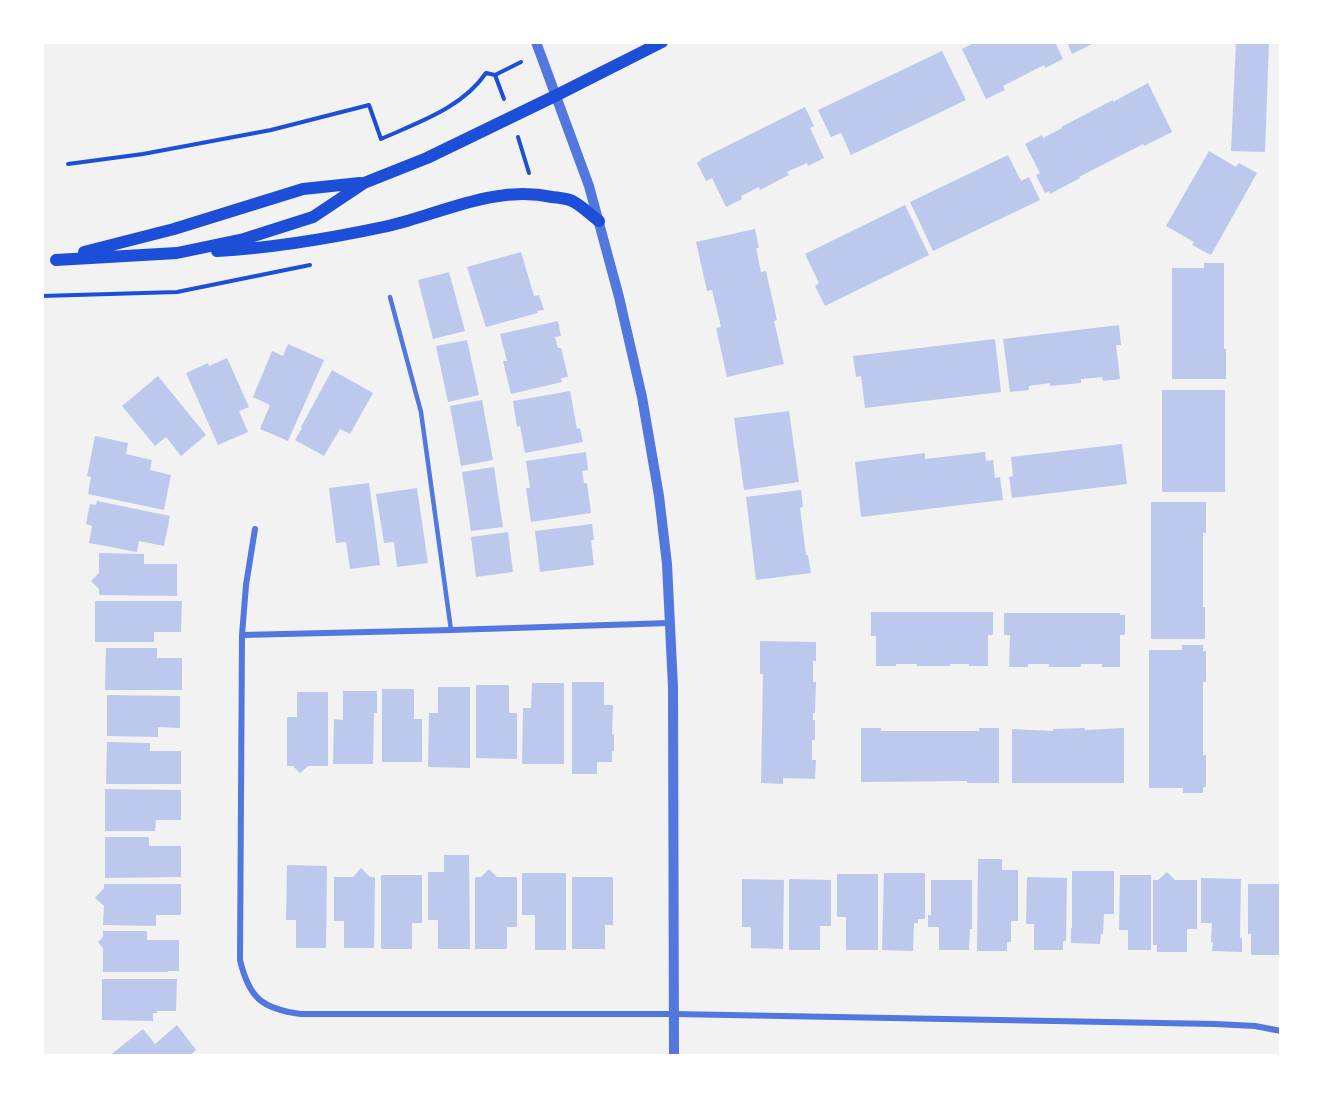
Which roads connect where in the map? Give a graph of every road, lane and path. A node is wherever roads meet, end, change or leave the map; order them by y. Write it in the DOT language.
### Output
graph roads {
  1 [pos="536,42"];
  2 [pos="662,42"];
  3 [pos="495,75"];
  4 [pos="555,96"];
  5 [pos="68,164"];
  6 [pos="364,183"];
  7 [pos="599,221"];
  8 [pos="177,253"];
  9 [pos="56,260"];
  10 [pos="42,262"];
  11 [pos="390,297"];
  12 [pos="255,529"];
  13 [pos="670,623"];
  14 [pos="451,630"];
  15 [pos="242,635"];
  16 [pos="674,1014"];
  17 [pos="1281,1031"];
  18 [pos="674,1056"];
  1 -- 4 [label="street"];
  2 -- 4 [label="main road"];
  3 -- 5 [label="path"];
  4 -- 6 [label="main road"];
  4 -- 7 [label="street"];
  6 -- 8 [label="main road"];
  6 -- 9 [label="main road"];
  7 -- 8 [label="main road"];
  7 -- 13 [label="street"];
  8 -- 9 [label="main road"];
  9 -- 10 [label="main road"];
  11 -- 14 [label="lane"];
  12 -- 15 [label="street"];
  13 -- 14 [label="street"];
  13 -- 16 [label="street"];
  14 -- 15 [label="street"];
  15 -- 16 [label="street"];
  16 -- 17 [label="street"];
  16 -- 18 [label="street"];
}
